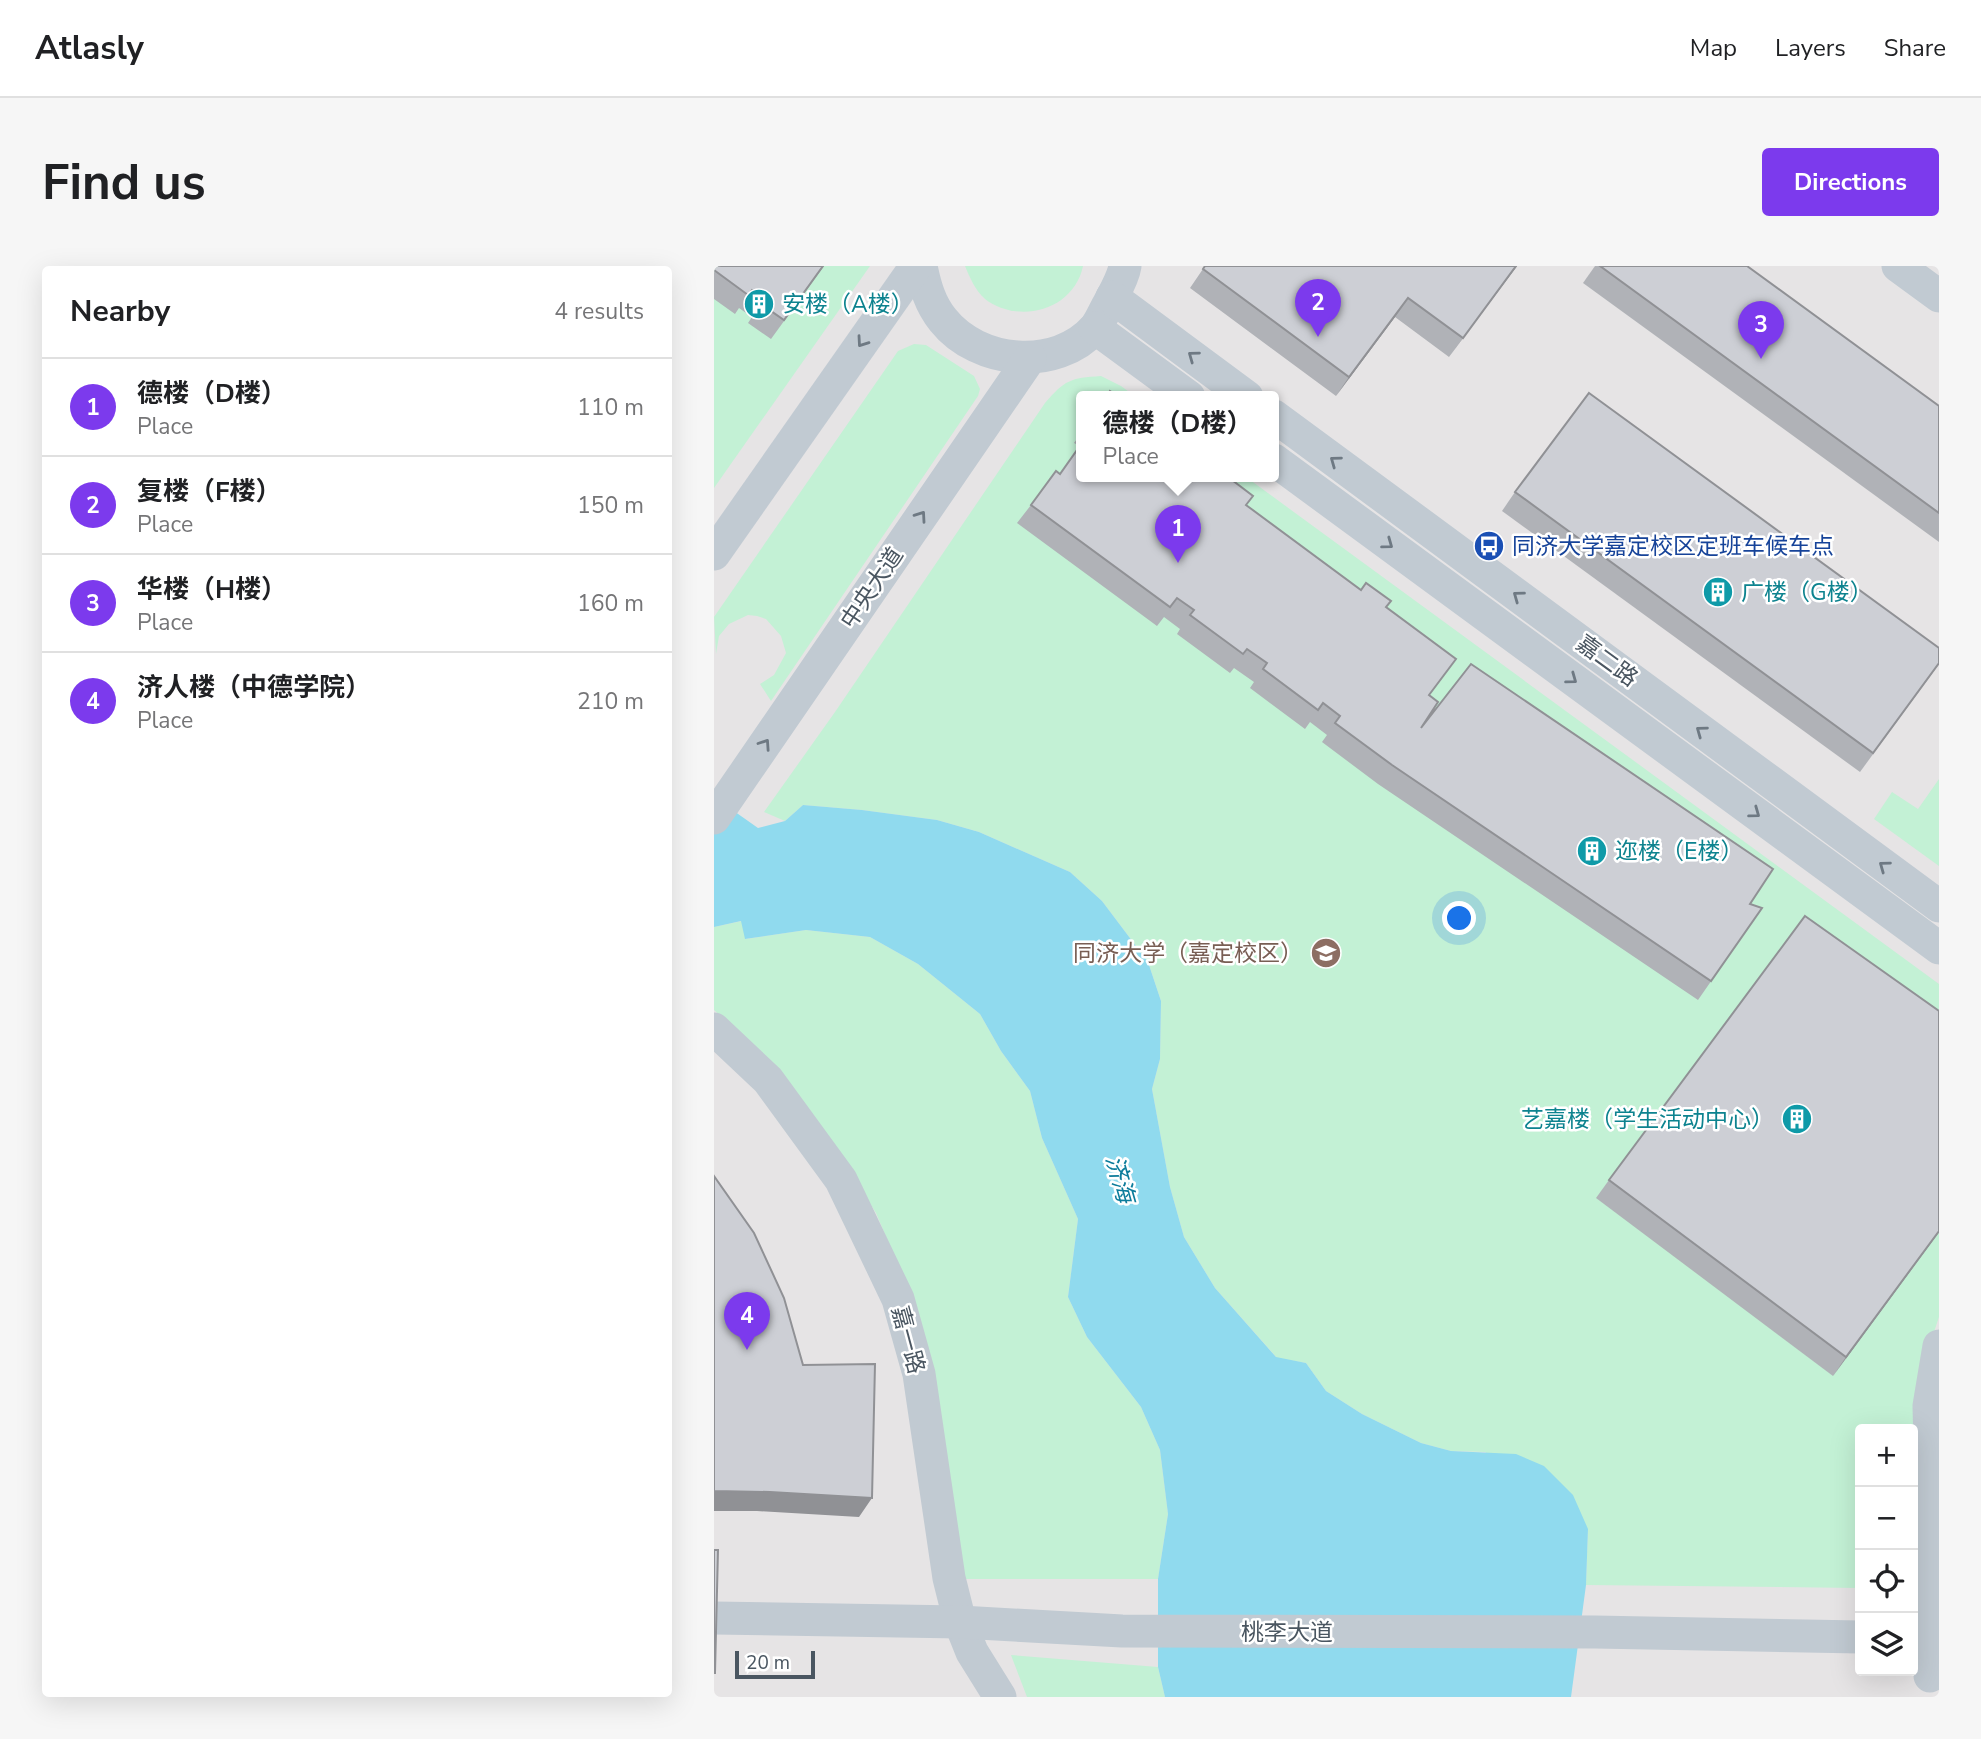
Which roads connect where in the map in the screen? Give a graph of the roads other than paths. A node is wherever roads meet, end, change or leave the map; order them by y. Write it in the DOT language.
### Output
graph roads {
  1 [pos="918,266"];
  2 [pos="1125,266"];
  3 [pos="1898,266"];
  4 [pos="1939,296"];
  5 [pos="1112,297"];
  6 [pos="1095,328"];
  7 [pos="1030,358"];
  8 [pos="1181,391"];
  9 [pos="1239,391"];
  10 [pos="1279,420"];
  11 [pos="1279,464"];
  12 [pos="714,554"];
  13 [pos="720,809"];
  14 [pos="1939,906"];
  15 [pos="1939,948"];
  16 [pos="714,1029"];
  17 [pos="1939,1346"];
  18 [pos="714,1618"];
  19 [pos="960,1622"];
  20 [pos="1855,1637"];
  21 [pos="1922,1638"];
  22 [pos="1930,1676"];
  23 [pos="1000,1697"];
  1 -- 7 [label="street"];
  1 -- 12 [label="street, one-way"];
  2 -- 5 [label="street"];
  3 -- 4 [label="street"];
  5 -- 6 [label="street"];
  9 -- 5 [label="street, one-way"];
  6 -- 7 [label="street"];
  6 -- 8 [label="street"];
  13 -- 7 [label="street, 中央大道, one-way"];
  14 -- 10 [label="street, 嘉二路, one-way"];
  11 -- 15 [label="street, 嘉二路, one-way"];
  16 -- 19 [label="street, 嘉一路"];
  17 -- 21 [label="street"];
  18 -- 19 [label="street, 桃李大道"];
  19 -- 20 [label="street, 桃李大道"];
  19 -- 23 [label="street, 嘉一路"];
  21 -- 22 [label="street"];
}
